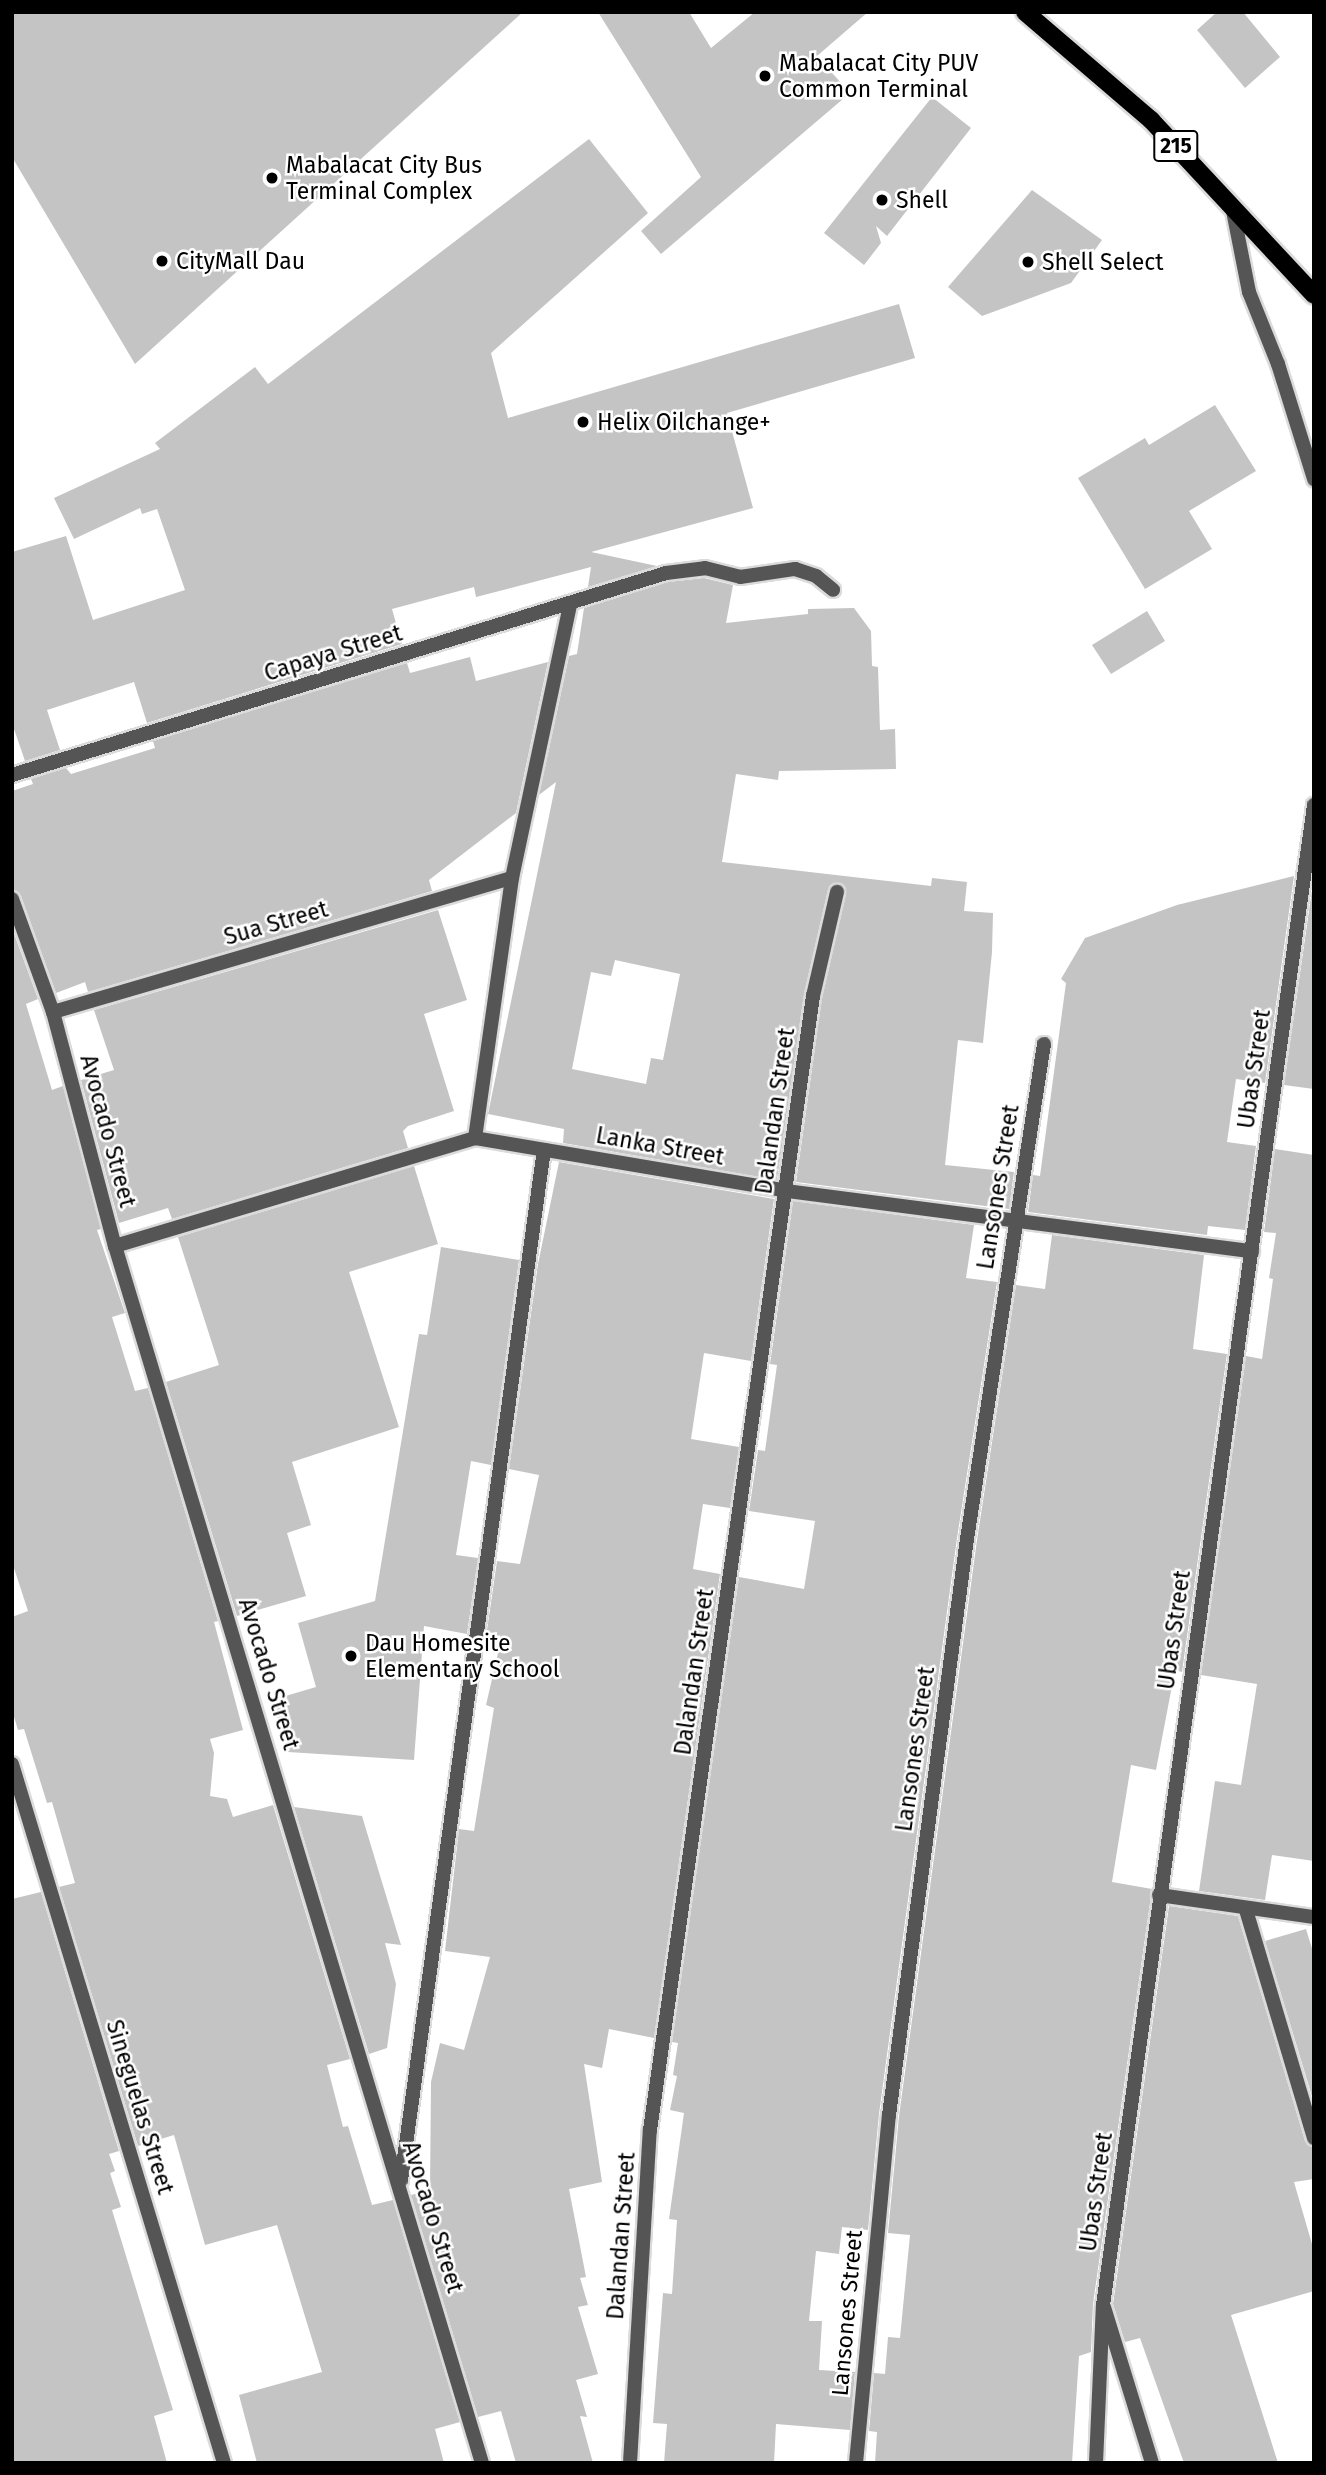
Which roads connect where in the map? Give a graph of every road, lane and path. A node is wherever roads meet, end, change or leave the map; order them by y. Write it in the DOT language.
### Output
graph roads {
  1 [pos="1025,12"];
  2 [pos="1232,206"];
  3 [pos="1314,295"];
  4 [pos="1314,479"];
  5 [pos="833,590"];
  6 [pos="570,604"];
  7 [pos="12,775"];
  8 [pos="1314,805"];
  9 [pos="512,878"];
  10 [pos="837,892"];
  11 [pos="12,899"];
  12 [pos="52,1012"];
  13 [pos="1044,1044"];
  14 [pos="475,1138"];
  15 [pos="544,1150"];
  16 [pos="787,1191"];
  17 [pos="1015,1224"];
  18 [pos="116,1246"];
  19 [pos="1252,1251"];
  20 [pos="12,1764"];
  21 [pos="1159,1895"];
  22 [pos="1246,1910"];
  23 [pos="1314,1917"];
  24 [pos="1314,2138"];
  25 [pos="400,2185"];
  26 [pos="1103,2305"];
  27 [pos="224,2463"];
  28 [pos="482,2463"];
  29 [pos="629,2463"];
  30 [pos="856,2463"];
  31 [pos="1096,2463"];
  32 [pos="1152,2463"];
  1 -- 2 [label="main road, 215"];
  2 -- 3 [label="main road, 215"];
  2 -- 4 [label="street"];
  5 -- 6 [label="street, Capaya Street"];
  6 -- 7 [label="street, Capaya Street"];
  6 -- 9 [label="street"];
  8 -- 19 [label="street, Ubas Street"];
  9 -- 12 [label="street, Sua Street"];
  9 -- 14 [label="street"];
  10 -- 16 [label="street, Dalandan Street"];
  11 -- 12 [label="street, Avocado Street"];
  12 -- 18 [label="street, Avocado Street"];
  13 -- 17 [label="street, Lansones Street"];
  14 -- 15 [label="street, Lanka Street"];
  14 -- 18 [label="street, Lanka Street"];
  15 -- 16 [label="street, Lanka Street"];
  15 -- 25 [label="street"];
  16 -- 17 [label="street, Lanka Street"];
  16 -- 29 [label="street, Dalandan Street"];
  17 -- 19 [label="street, Lanka Street"];
  17 -- 30 [label="street, Lansones Street"];
  18 -- 25 [label="street, Avocado Street"];
  19 -- 21 [label="street, Ubas Street"];
  20 -- 27 [label="street, Sineguelas Street"];
  21 -- 22 [label="street"];
  21 -- 26 [label="street, Ubas Street"];
  22 -- 23 [label="street"];
  22 -- 24 [label="street"];
  25 -- 28 [label="street, Avocado Street"];
  26 -- 31 [label="street, Ubas Street"];
  26 -- 32 [label="street"];
}
